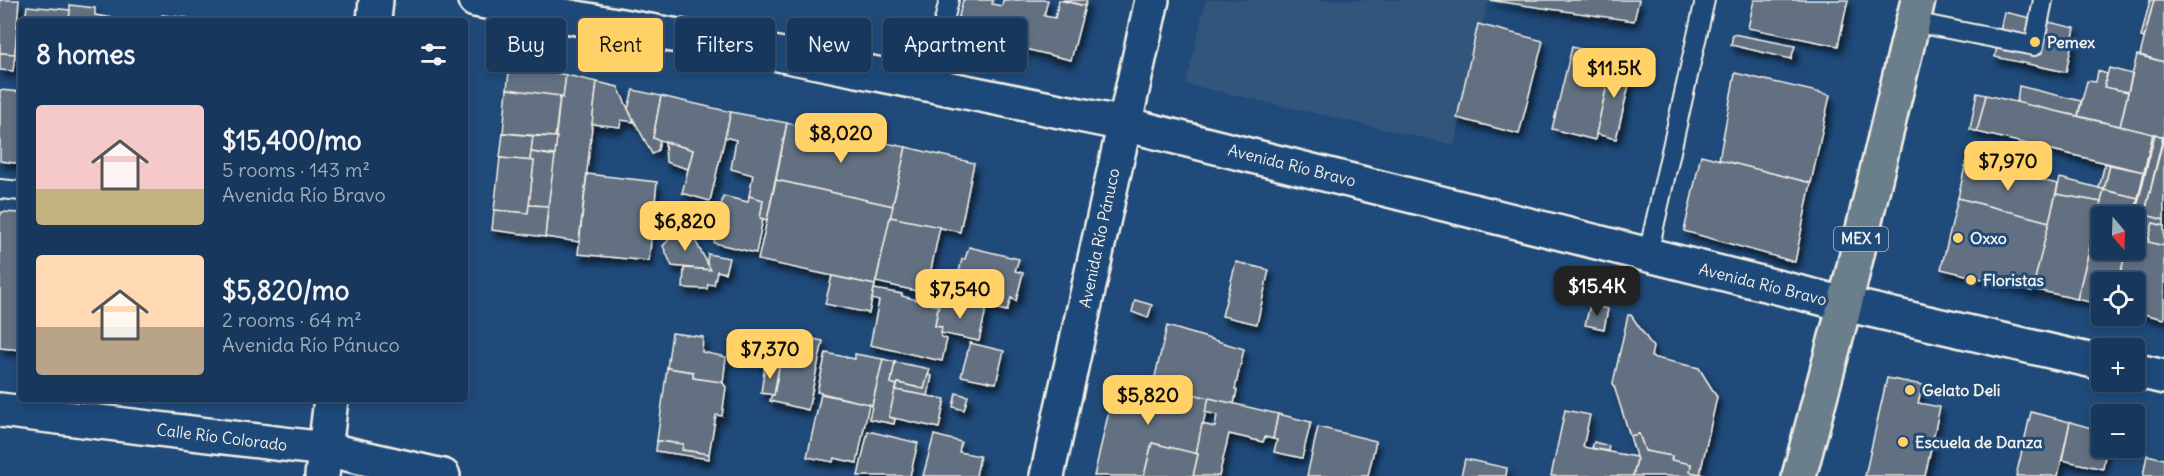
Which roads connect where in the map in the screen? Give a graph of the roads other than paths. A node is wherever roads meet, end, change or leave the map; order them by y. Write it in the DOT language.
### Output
graph roads {
  1 [pos="376,0"];
  2 [pos="476,0"];
  3 [pos="949,0"];
  4 [pos="1152,0"];
  5 [pos="1705,0"];
  6 [pos="2043,0"];
  7 [pos="1916,11"];
  8 [pos="374,18"];
  9 [pos="929,84"];
  10 [pos="1124,124"];
  11 [pos="0,189"];
  12 [pos="18,191"];
  13 [pos="1648,254"];
  14 [pos="1845,304"];
  15 [pos="2091,360"];
  16 [pos="2145,373"];
  17 [pos="2164,377"];
  18 [pos="331,402"];
  19 [pos="0,411"];
  20 [pos="323,462"];
  21 [pos="443,476"];
  22 [pos="1047,476"];
  23 [pos="1799,476"];
  1 -- 8 [label="street"];
  2 -- 9 [label="street, Avenida Río Bravo"];
  3 -- 9 [label="lane"];
  4 -- 10 [label="street, Avenida Río Pánuco"];
  5 -- 13 [label="lane"];
  6 -- 7 [label="lane"];
  7 -- 14 [label="main road, MEX 1"];
  9 -- 10 [label="street, Avenida Río Bravo"];
  10 -- 13 [label="street, Avenida Río Bravo"];
  10 -- 22 [label="street, Avenida Río Pánuco"];
  11 -- 12 [label="lane"];
  13 -- 14 [label="street, Avenida Río Bravo"];
  14 -- 15 [label="street, Avenida Río Bravo"];
  14 -- 23 [label="main road, MEX 1"];
  16 -- 17 [label="street"];
  18 -- 20 [label="street"];
  19 -- 20 [label="street, Calle Río Colorado"];
  20 -- 21 [label="street, Calle Río Colorado"];
}
